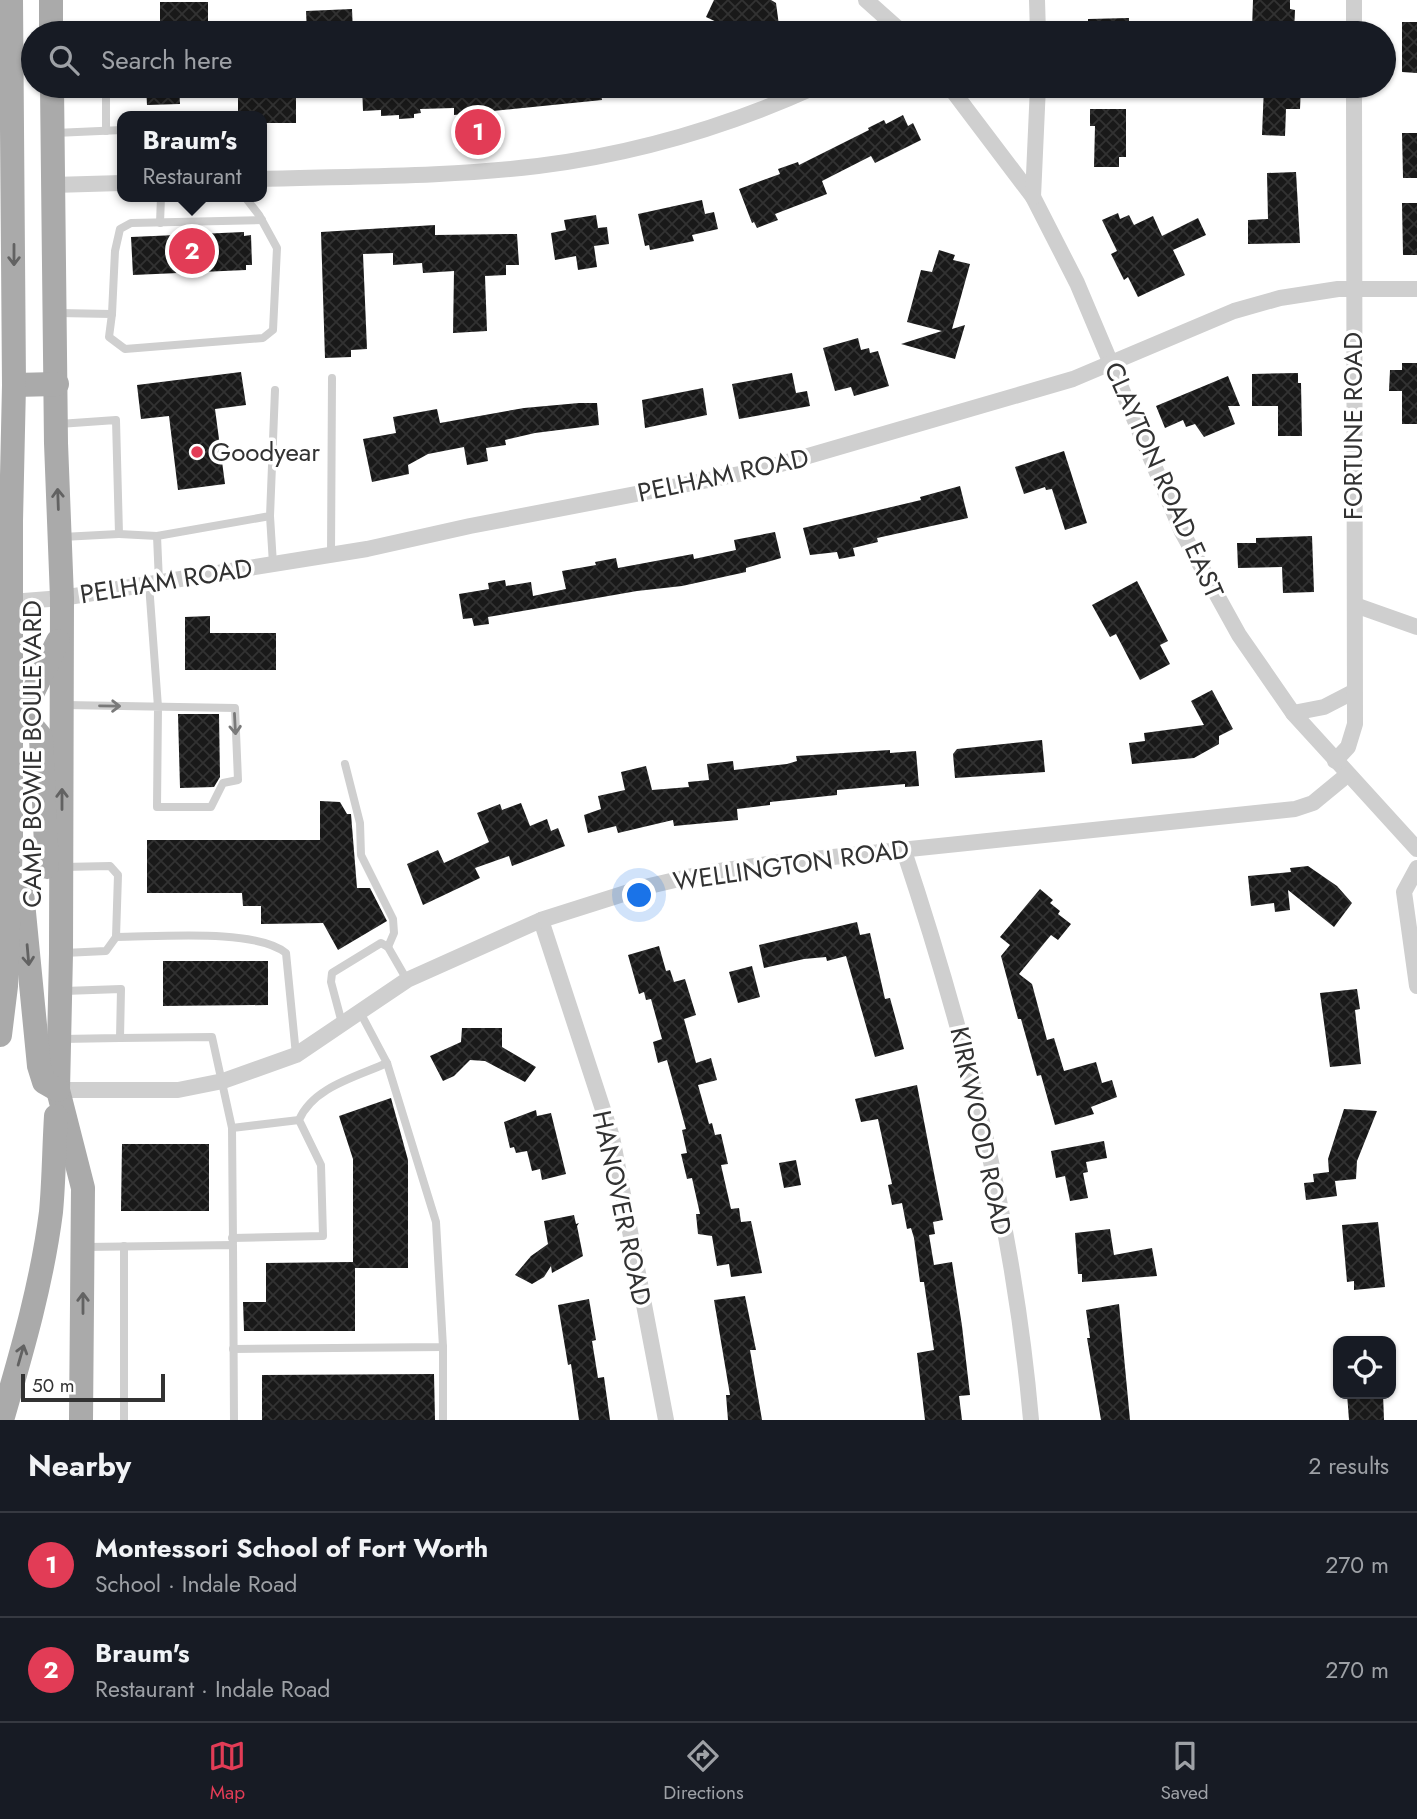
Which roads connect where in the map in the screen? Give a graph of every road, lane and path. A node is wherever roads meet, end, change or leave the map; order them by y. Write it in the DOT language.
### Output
graph roads {
  1 [pos="11,0"];
  2 [pos="51,0"];
  3 [pos="866,0"];
  4 [pos="1037,0"];
  5 [pos="1354,0"];
  6 [pos="51,21"];
  7 [pos="890,21"];
  8 [pos="1038,21"];
  9 [pos="1354,21"];
  10 [pos="51,98"];
  11 [pos="106,98"];
  12 [pos="790,98"];
  13 [pos="958,98"];
  14 [pos="1037,98"];
  15 [pos="1354,98"];
  16 [pos="117,130"];
  17 [pos="106,131"];
  18 [pos="52,133"];
  19 [pos="267,178"];
  20 [pos="117,183"];
  21 [pos="53,185"];
  22 [pos="14,187"];
  23 [pos="1033,197"];
  24 [pos="161,202"];
  25 [pos="248,202"];
  26 [pos="262,220"];
  27 [pos="160,223"];
  28 [pos="1352,289"];
  29 [pos="1417,289"];
  30 [pos="55,313"];
  31 [pos="112,314"];
  32 [pos="7,318"];
  33 [pos="1111,362"];
  34 [pos="332,378"];
  35 [pos="7,384"];
  36 [pos="57,384"];
  37 [pos="275,390"];
  38 [pos="56,425"];
  39 [pos="6,441"];
  40 [pos="270,516"];
  41 [pos="5,522"];
  42 [pos="119,534"];
  43 [pos="157,536"];
  44 [pos="59,537"];
  45 [pos="331,555"];
  46 [pos="272,564"];
  47 [pos="154,583"];
  48 [pos="62,598"];
  49 [pos="5,601"];
  50 [pos="1355,605"];
  51 [pos="1417,627"];
  52 [pos="62,633"];
  53 [pos="1353,692"];
  54 [pos="62,705"];
  55 [pos="158,707"];
  56 [pos="5,711"];
  57 [pos="1293,713"];
  58 [pos="1335,761"];
  59 [pos="345,764"];
  60 [pos="1348,775"];
  61 [pos="11,840"];
  62 [pos="904,848"];
  63 [pos="1417,849"];
  64 [pos="62,867"];
  65 [pos="1417,868"];
  66 [pos="62,899"];
  67 [pos="541,920"];
  68 [pos="116,937"];
  69 [pos="388,947"];
  70 [pos="61,954"];
  71 [pos="407,980"];
  72 [pos="1417,986"];
  73 [pos="61,991"];
  74 [pos="360,1014"];
  75 [pos="342,1026"];
  76 [pos="0,1035"];
  77 [pos="120,1038"];
  78 [pos="59,1039"];
  79 [pos="296,1055"];
  80 [pos="387,1063"];
  81 [pos="223,1081"];
  82 [pos="58,1090"];
  83 [pos="299,1120"];
  84 [pos="232,1128"];
  85 [pos="232,1241"];
  86 [pos="124,1246"];
  87 [pos="83,1247"];
  88 [pos="443,1347"];
  89 [pos="233,1349"];
  90 [pos="2,1420"];
  91 [pos="81,1420"];
  92 [pos="124,1420"];
  93 [pos="234,1420"];
  94 [pos="443,1420"];
  95 [pos="667,1420"];
  96 [pos="1031,1420"];
  1 -- 22 [label="main road, CAMP BOWIE BOULEVARD"];
  2 -- 6 [label="main road"];
  3 -- 7 [label="street"];
  4 -- 8 [label="street"];
  5 -- 9 [label="street"];
  10 -- 18 [label="main road, CAMP BOWIE BOULEVARD"];
  11 -- 17 [label="lane"];
  12 -- 19 [label="street"];
  13 -- 23 [label="street, CLAYTON ROAD EAST"];
  14 -- 23 [label="street"];
  15 -- 28 [label="street, FORTUNE ROAD"];
  16 -- 17 [label="lane"];
  17 -- 18 [label="lane"];
  18 -- 21 [label="main road, CAMP BOWIE BOULEVARD"];
  20 -- 21 [label="street"];
  21 -- 22 [label="main road"];
  21 -- 30 [label="main road, CAMP BOWIE BOULEVARD"];
  22 -- 32 [label="main road, CAMP BOWIE BOULEVARD, one-way"];
  23 -- 33 [label="street, CLAYTON ROAD EAST"];
  24 -- 27 [label="lane"];
  25 -- 26 [label="lane"];
  26 -- 27 [label="lane"];
  26 -- 31 [label="lane"];
  27 -- 31 [label="lane"];
  28 -- 29 [label="street, PELHAM ROAD"];
  28 -- 33 [label="street, PELHAM ROAD"];
  28 -- 50 [label="street, FORTUNE ROAD"];
  30 -- 31 [label="lane"];
  30 -- 36 [label="main road, CAMP BOWIE BOULEVARD"];
  32 -- 35 [label="main road, CAMP BOWIE BOULEVARD"];
  33 -- 45 [label="street, PELHAM ROAD"];
  33 -- 57 [label="street, CLAYTON ROAD EAST"];
  34 -- 45 [label="lane"];
  35 -- 36 [label="main road"];
  35 -- 39 [label="main road, CAMP BOWIE BOULEVARD"];
  36 -- 38 [label="main road, CAMP BOWIE BOULEVARD"];
  37 -- 40 [label="lane"];
  38 -- 42 [label="lane"];
  44 -- 38 [label="main road, CAMP BOWIE BOULEVARD, one-way"];
  39 -- 41 [label="main road, CAMP BOWIE BOULEVARD"];
  40 -- 43 [label="lane"];
  40 -- 46 [label="lane"];
  41 -- 49 [label="main road, CAMP BOWIE BOULEVARD"];
  42 -- 43 [label="lane"];
  42 -- 44 [label="lane"];
  43 -- 47 [label="lane"];
  44 -- 48 [label="main road, CAMP BOWIE BOULEVARD"];
  45 -- 46 [label="street, PELHAM ROAD"];
  46 -- 47 [label="street, PELHAM ROAD"];
  47 -- 48 [label="street, PELHAM ROAD"];
  47 -- 55 [label="lane"];
  48 -- 49 [label="street, PELHAM ROAD"];
  48 -- 52 [label="main road, CAMP BOWIE BOULEVARD"];
  49 -- 56 [label="main road, CAMP BOWIE BOULEVARD"];
  50 -- 51 [label="street"];
  50 -- 53 [label="street, FORTUNE ROAD"];
  52 -- 54 [label="main road, CAMP BOWIE BOULEVARD"];
  52 -- 56 [label="main road"];
  53 -- 57 [label="street"];
  53 -- 58 [label="street, FORTUNE ROAD"];
  54 -- 55 [label="lane, one-way"];
  64 -- 54 [label="main road, CAMP BOWIE BOULEVARD, one-way"];
  55 -- 55 [label="lane, one-way"];
  56 -- 61 [label="main road, CAMP BOWIE BOULEVARD"];
  56 -- 66 [label="main road"];
  57 -- 58 [label="street, CLAYTON ROAD EAST"];
  58 -- 60 [label="street, CLAYTON ROAD EAST"];
  59 -- 69 [label="lane"];
  60 -- 62 [label="street, WELLINGTON ROAD"];
  60 -- 63 [label="street, CLAYTON ROAD EAST"];
  61 -- 76 [label="main road, CAMP BOWIE BOULEVARD"];
  61 -- 82 [label="main road, one-way"];
  62 -- 67 [label="street, WELLINGTON ROAD"];
  62 -- 96 [label="street, KIRKWOOD ROAD"];
  64 -- 66 [label="main road, CAMP BOWIE BOULEVARD"];
  64 -- 68 [label="lane"];
  65 -- 72 [label="street"];
  66 -- 70 [label="main road, CAMP BOWIE BOULEVARD"];
  67 -- 71 [label="street, WELLINGTON ROAD"];
  67 -- 95 [label="street, HANOVER ROAD"];
  68 -- 70 [label="lane"];
  68 -- 79 [label="lane"];
  69 -- 71 [label="lane"];
  69 -- 75 [label="lane"];
  70 -- 73 [label="main road, CAMP BOWIE BOULEVARD"];
  71 -- 74 [label="street, WELLINGTON ROAD"];
  73 -- 77 [label="lane"];
  73 -- 78 [label="main road, CAMP BOWIE BOULEVARD"];
  74 -- 75 [label="street, WELLINGTON ROAD"];
  74 -- 80 [label="lane"];
  75 -- 79 [label="street, WELLINGTON ROAD"];
  77 -- 78 [label="lane"];
  77 -- 81 [label="lane"];
  78 -- 82 [label="main road, CAMP BOWIE BOULEVARD"];
  79 -- 81 [label="street, WELLINGTON ROAD"];
  80 -- 83 [label="lane"];
  80 -- 88 [label="lane"];
  81 -- 82 [label="street, WELLINGTON ROAD"];
  81 -- 84 [label="lane"];
  82 -- 87 [label="main road, CAMP BOWIE BOULEVARD"];
  90 -- 82 [label="main road, one-way"];
  83 -- 84 [label="lane"];
  83 -- 85 [label="lane"];
  84 -- 85 [label="lane"];
  85 -- 86 [label="lane"];
  85 -- 89 [label="lane"];
  86 -- 87 [label="lane"];
  86 -- 92 [label="lane"];
  91 -- 87 [label="main road, CAMP BOWIE BOULEVARD, one-way"];
  88 -- 89 [label="lane"];
  88 -- 94 [label="lane"];
  89 -- 93 [label="lane"];
}
